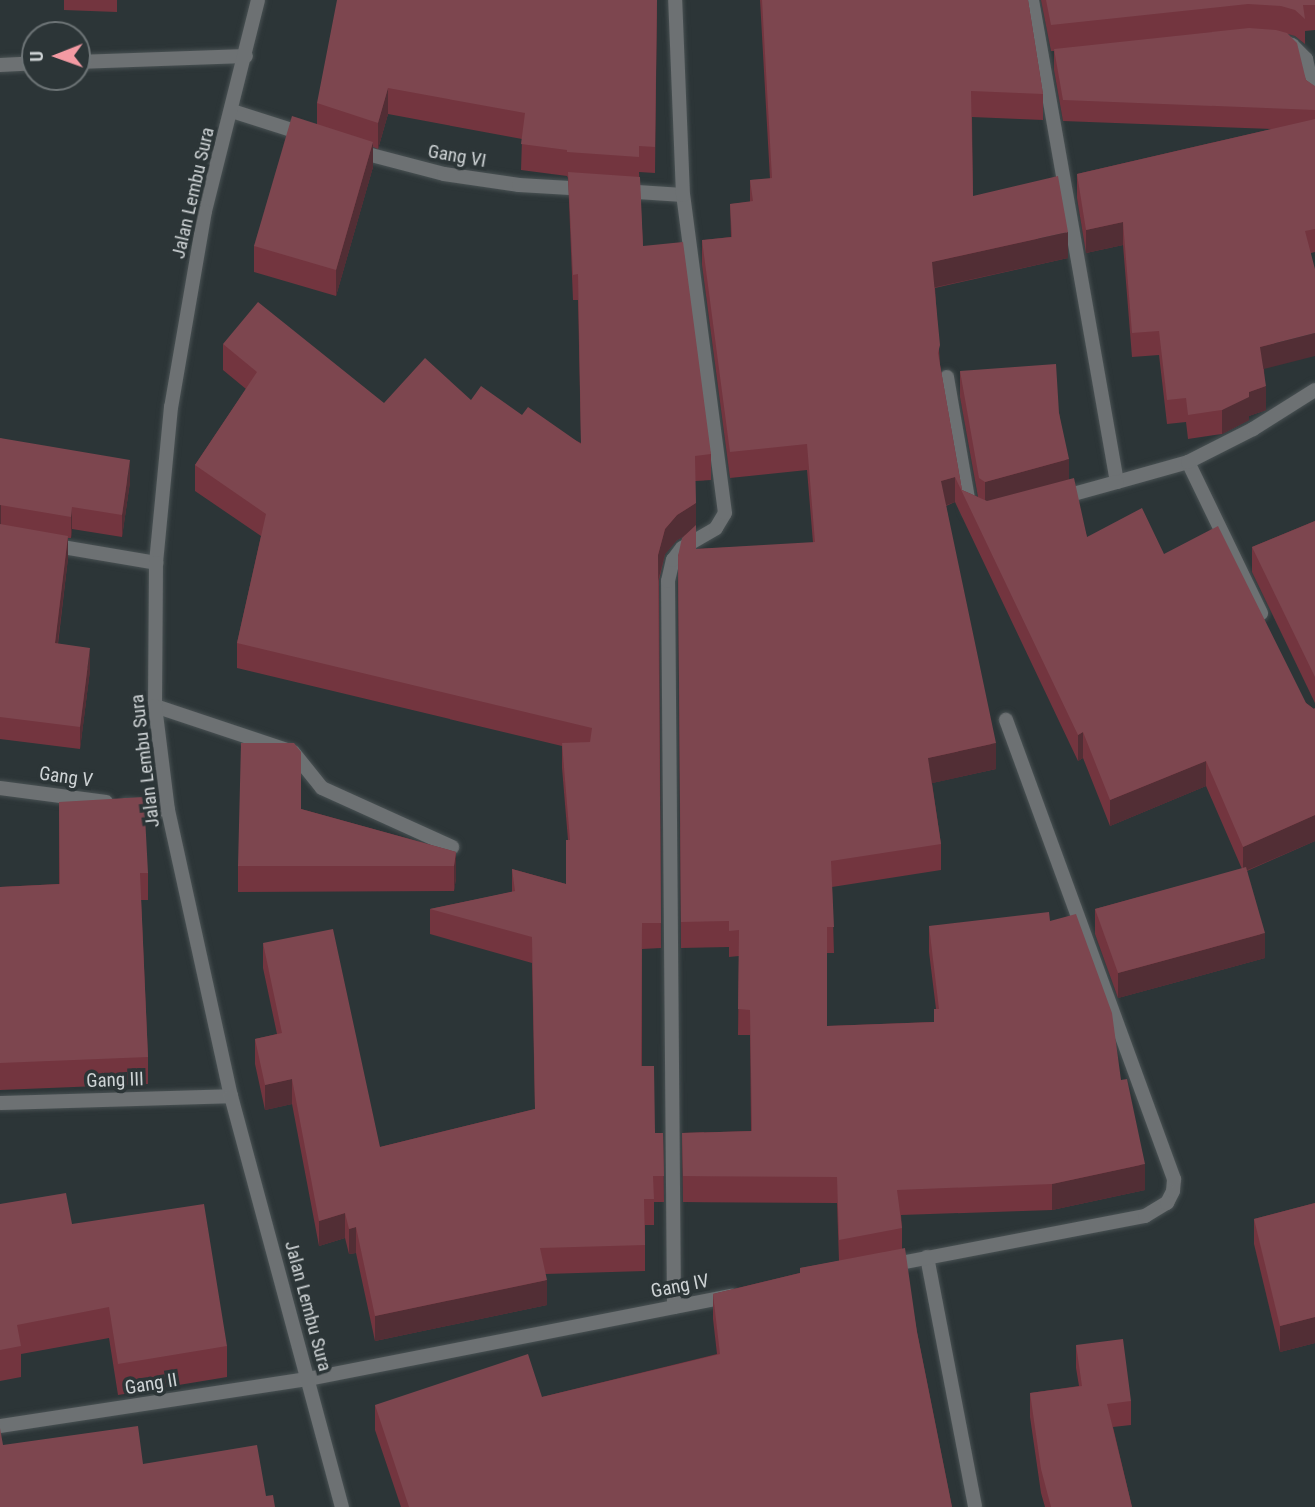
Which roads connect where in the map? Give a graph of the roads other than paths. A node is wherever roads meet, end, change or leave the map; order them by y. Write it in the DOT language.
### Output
graph roads {
  1 [pos="258,0"];
  2 [pos="674,0"];
  3 [pos="1032,0"];
  4 [pos="1268,40"];
  5 [pos="246,56"];
  6 [pos="91,62"];
  7 [pos="21,64"];
  8 [pos="0,65"];
  9 [pos="1315,98"];
  10 [pos="232,111"];
  11 [pos="319,139"];
  12 [pos="344,147"];
  13 [pos="683,195"];
  14 [pos="947,377"];
  15 [pos="1315,390"];
  16 [pos="1188,462"];
  17 [pos="1117,482"];
  18 [pos="1041,503"];
  19 [pos="984,518"];
  20 [pos="39,542"];
  21 [pos="156,563"];
  22 [pos="1267,625"];
  23 [pos="155,706"];
  24 [pos="1006,720"];
  25 [pos="0,788"];
  26 [pos="168,810"];
  27 [pos="452,847"];
  28 [pos="231,1096"];
  29 [pos="0,1103"];
  30 [pos="927,1257"];
  31 [pos="874,1268"];
  32 [pos="741,1294"];
  33 [pos="674,1307"];
  34 [pos="308,1379"];
  35 [pos="0,1426"];
  36 [pos="975,1506"];
  37 [pos="342,1507"];
  1 -- 5 [label="street, Jalan Lembu Sura"];
  2 -- 13 [label="street"];
  3 -- 17 [label="street"];
  4 -- 9 [label="street"];
  5 -- 6 [label="street"];
  5 -- 10 [label="street, Jalan Lembu Sura"];
  7 -- 8 [label="street"];
  10 -- 11 [label="street"];
  10 -- 21 [label="street, Jalan Lembu Sura"];
  12 -- 13 [label="street, Gang VI"];
  13 -- 33 [label="street"];
  14 -- 19 [label="street"];
  15 -- 16 [label="street"];
  16 -- 17 [label="street"];
  16 -- 22 [label="street"];
  17 -- 18 [label="street"];
  20 -- 21 [label="street"];
  21 -- 23 [label="street, Jalan Lembu Sura"];
  23 -- 26 [label="street, Jalan Lembu Sura"];
  23 -- 27 [label="street"];
  24 -- 30 [label="street"];
  25 -- 26 [label="street, Gang V"];
  26 -- 28 [label="street, Jalan Lembu Sura"];
  28 -- 29 [label="street, Gang III"];
  28 -- 34 [label="street, Jalan Lembu Sura"];
  30 -- 31 [label="street"];
  30 -- 36 [label="street"];
  32 -- 33 [label="street, Gang IV"];
  33 -- 34 [label="street, Gang IV"];
  34 -- 35 [label="street, Gang II"];
  34 -- 37 [label="street, Jalan Lembu Sura"];
}
